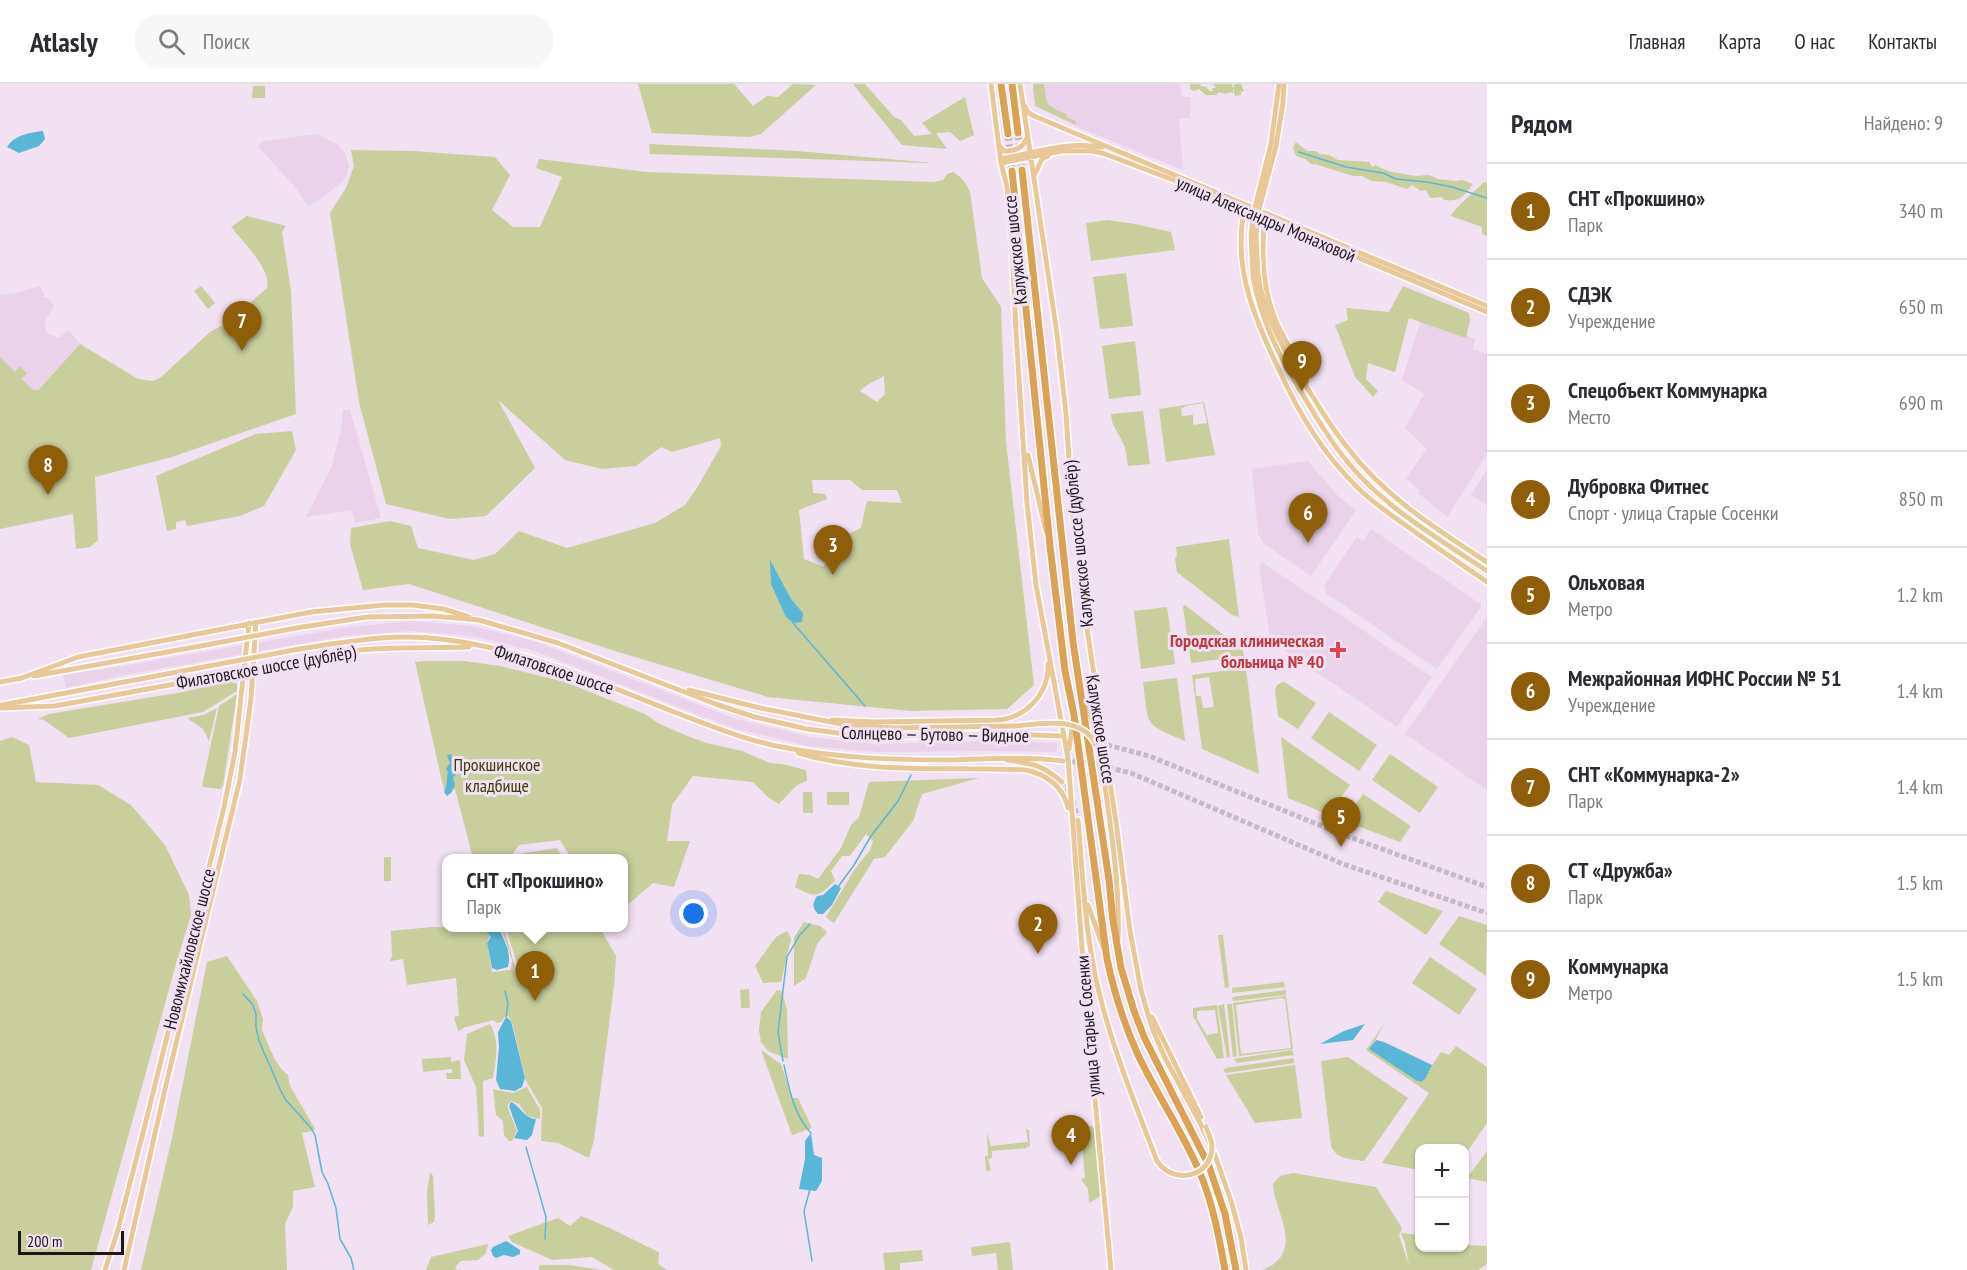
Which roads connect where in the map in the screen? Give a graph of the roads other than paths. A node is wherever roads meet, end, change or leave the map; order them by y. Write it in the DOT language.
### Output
graph roads {
  1 [pos="991,84"];
  2 [pos="1001,84"];
  3 [pos="1012,84"];
  4 [pos="1020,84"];
  5 [pos="1279,84"];
  6 [pos="1284,84"];
  7 [pos="1022,101"];
  8 [pos="1018,133"];
  9 [pos="1008,134"];
  10 [pos="1027,136"];
  11 [pos="998,144"];
  12 [pos="1113,150"];
  13 [pos="1056,152"];
  14 [pos="1038,153"];
  15 [pos="1030,155"];
  16 [pos="1001,161"];
  17 [pos="1022,170"];
  18 [pos="1012,171"];
  19 [pos="1035,176"];
  20 [pos="1244,211"];
  21 [pos="1266,212"];
  22 [pos="1265,219"];
  23 [pos="1255,275"];
  24 [pos="1487,306"];
  25 [pos="1487,312"];
  26 [pos="1314,398"];
  27 [pos="1024,442"];
  28 [pos="1050,546"];
  29 [pos="1487,562"];
  30 [pos="1487,571"];
  31 [pos="1487,582"];
  32 [pos="479,620"];
  33 [pos="256,622"];
  34 [pos="249,623"];
  35 [pos="1046,643"];
  36 [pos="479,646"];
  37 [pos="253,668"];
  38 [pos="244,670"];
  39 [pos="20,679"];
  40 [pos="0,682"];
  41 [pos="673,687"];
  42 [pos="1079,688"];
  43 [pos="0,707"];
  44 [pos="1074,715"];
  45 [pos="810,719"];
  46 [pos="1060,736"];
  47 [pos="782,747"];
  48 [pos="1106,757"];
  49 [pos="997,758"];
  50 [pos="1065,759"];
  51 [pos="1062,782"];
  52 [pos="1071,818"];
  53 [pos="1078,820"];
  54 [pos="1085,895"];
  55 [pos="1118,951"];
  56 [pos="1107,959"];
  57 [pos="1144,1002"];
  58 [pos="105,1270"];
  59 [pos="124,1270"];
  60 [pos="1111,1270"];
  61 [pos="1225,1270"];
  62 [pos="1236,1270"];
  63 [pos="1244,1270"];
  1 -- 11 [label="main road"];
  2 -- 9 [label="highway"];
  3 -- 8 [label="highway"];
  4 -- 7 [label="main road, Калужское шоссе (дублёр)"];
  5 -- 23 [label="main road, bridge"];
  6 -- 23 [label="main road, bridge"];
  7 -- 10 [label="main road, Калужское шоссе (дублёр)"];
  7 -- 12 [label="main road, улица Александры Монаховой"];
  10 -- 11 [label="main road"];
  10 -- 15 [label="main road, Калужское шоссе (дублёр)"];
  11 -- 16 [label="main road"];
  12 -- 14 [label="main road, улица Александры Монаховой"];
  12 -- 21 [label="main road, улица Александры Монаховой"];
  13 -- 14 [label="main road, улица Александры Монаховой"];
  13 -- 19 [label="main road"];
  13 -- 20 [label="main road, улица Александры Монаховой"];
  14 -- 15 [label="main road"];
  15 -- 16 [label="main road"];
  15 -- 19 [label="main road, Калужское шоссе (дублёр)"];
  16 -- 27 [label="main road"];
  17 -- 42 [label="highway, Калужское шоссе"];
  18 -- 28 [label="highway, Калужское шоссе"];
  19 -- 48 [label="main road, Калужское шоссе (дублёр)"];
  20 -- 22 [label="main road, улица Александры Монаховой"];
  20 -- 31 [label="main road"];
  21 -- 22 [label="main road"];
  21 -- 24 [label="main road, улица Александры Монаховой"];
  22 -- 25 [label="main road, улица Александры Монаховой"];
  22 -- 26 [label="main road"];
  23 -- 26 [label="main road"];
  23 -- 30 [label="main road"];
  26 -- 29 [label="main road"];
  27 -- 28 [label="main road"];
  27 -- 35 [label="main road"];
  28 -- 44 [label="highway, Калужское шоссе"];
  32 -- 33 [label="main road"];
  32 -- 39 [label="main road, Филатовское шоссе, bridge"];
  32 -- 41 [label="main road, Филатовское шоссе"];
  33 -- 34 [label="main road"];
  33 -- 37 [label="main road, Новомихайловское шоссе"];
  34 -- 38 [label="main road, Новомихайловское шоссе"];
  34 -- 39 [label="main road"];
  35 -- 45 [label="main road"];
  35 -- 50 [label="main road"];
  36 -- 37 [label="main road, Филатовское шоссе (дублёр)"];
  36 -- 43 [label="main road, Филатовское шоссе, bridge"];
  36 -- 47 [label="main road, Филатовское шоссе"];
  37 -- 38 [label="main road, Филатовское шоссе (дублёр)"];
  37 -- 59 [label="main road, Новомихайловское шоссе"];
  38 -- 43 [label="main road, Филатовское шоссе (дублёр)"];
  38 -- 58 [label="main road, Новомихайловское шоссе"];
  39 -- 40 [label="main road, Филатовское шоссе"];
  41 -- 45 [label="main road"];
  41 -- 46 [label="main road, Солнцево — Бутово — Видное"];
  42 -- 48 [label="main road"];
  42 -- 55 [label="highway, Калужское шоссе"];
  44 -- 50 [label="main road"];
  44 -- 56 [label="highway, Калужское шоссе"];
  45 -- 55 [label="main road, bridge"];
  47 -- 49 [label="main road, Филатовское шоссе"];
  47 -- 52 [label="main road"];
  48 -- 57 [label="main road, Калужское шоссе (дублёр)"];
  49 -- 50 [label="main road, Солнцево — Бутово — Видное"];
  49 -- 51 [label="main road"];
  50 -- 52 [label="main road"];
  52 -- 60 [label="main road, улица Старые Сосенки"];
  53 -- 54 [label="main road"];
  54 -- 56 [label="main road"];
  54 -- 57 [label="main road, bridge"];
  55 -- 62 [label="highway, Калужское шоссе"];
  56 -- 61 [label="highway, Калужское шоссе"];
  57 -- 63 [label="main road"];
}
